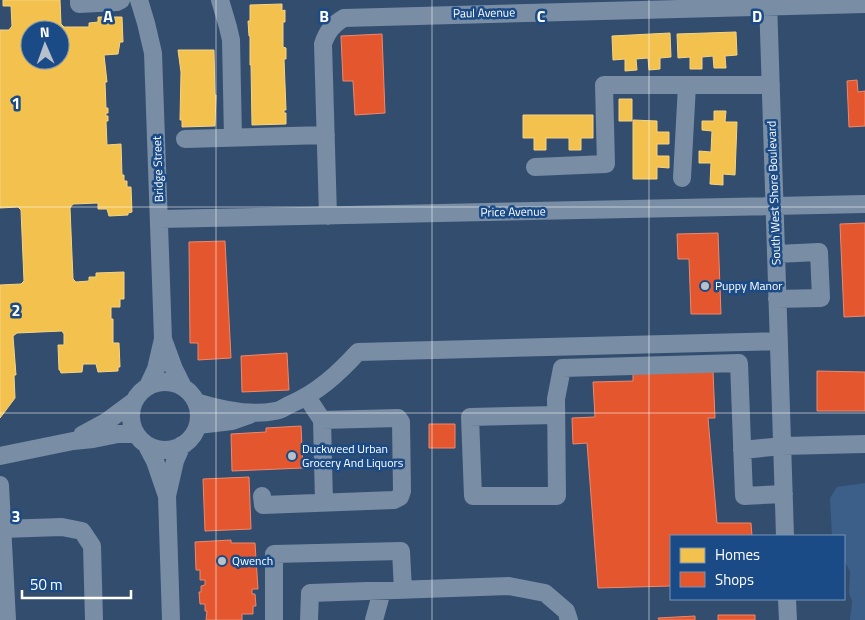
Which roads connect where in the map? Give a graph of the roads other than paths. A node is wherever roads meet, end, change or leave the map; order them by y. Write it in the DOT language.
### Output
graph roads {
  1 [pos="79,0"];
  2 [pos="121,0"];
  3 [pos="138,0"];
  4 [pos="220,0"];
  5 [pos="768,3"];
  6 [pos="865,4"];
  7 [pos="521,6"];
  8 [pos="374,8"];
  9 [pos="687,85"];
  10 [pos="771,85"];
  11 [pos="326,135"];
  12 [pos="233,138"];
  13 [pos="185,139"];
  14 [pos="535,167"];
  15 [pos="682,178"];
  16 [pos="865,204"];
  17 [pos="775,206"];
  18 [pos="328,216"];
  19 [pos="160,219"];
  20 [pos="776,254"];
  21 [pos="777,299"];
  22 [pos="163,339"];
  23 [pos="778,341"];
  24 [pos="148,386"];
  25 [pos="183,387"];
  26 [pos="307,397"];
  27 [pos="133,402"];
  28 [pos="196,402"];
  29 [pos="257,412"];
  30 [pos="556,415"];
  31 [pos="322,420"];
  32 [pos="198,425"];
  33 [pos="140,439"];
  34 [pos="73,440"];
  35 [pos="865,444"];
  36 [pos="182,445"];
  37 [pos="783,446"];
  38 [pos="742,450"];
  39 [pos="0,456"];
  40 [pos="0,485"];
  41 [pos="784,494"];
  42 [pos="167,496"];
  43 [pos="262,496"];
  44 [pos="324,502"];
  45 [pos="2,529"];
  46 [pos="785,535"];
  47 [pos="403,590"];
  48 [pos="382,591"];
  49 [pos="787,600"];
  50 [pos="7,620"];
  51 [pos="94,620"];
  52 [pos="171,620"];
  53 [pos="274,620"];
  54 [pos="309,620"];
  55 [pos="374,620"];
  56 [pos="569,620"];
  57 [pos="788,620"];
  1 -- 2 [label="street"];
  3 -- 19 [label="street, Bridge Street"];
  4 -- 12 [label="street"];
  5 -- 6 [label="street, Paul Avenue"];
  5 -- 7 [label="street, Paul Avenue"];
  5 -- 10 [label="street, South West Shore Boulevard"];
  7 -- 8 [label="street, Paul Avenue"];
  8 -- 11 [label="street, Paul Avenue"];
  9 -- 10 [label="street"];
  9 -- 14 [label="street"];
  9 -- 15 [label="street"];
  10 -- 17 [label="street, South West Shore Boulevard"];
  11 -- 12 [label="street"];
  11 -- 18 [label="street"];
  12 -- 13 [label="street"];
  16 -- 17 [label="street, Price Avenue"];
  17 -- 18 [label="street, Price Avenue"];
  17 -- 20 [label="street, South West Shore Boulevard"];
  18 -- 19 [label="street, Price Avenue"];
  19 -- 22 [label="street, Bridge Street"];
  20 -- 21 [label="street, South West Shore Boulevard"];
  20 -- 21 [label="street"];
  21 -- 23 [label="street, South West Shore Boulevard"];
  22 -- 24 [label="street, Bridge Street"];
  22 -- 25 [label="street, Bridge Street"];
  23 -- 26 [label="street"];
  23 -- 37 [label="street, South West Shore Boulevard"];
  24 -- 25 [label="street"];
  24 -- 27 [label="street"];
  25 -- 28 [label="street"];
  26 -- 29 [label="street"];
  26 -- 31 [label="street"];
  27 -- 33 [label="street"];
  27 -- 34 [label="street"];
  28 -- 29 [label="street"];
  28 -- 32 [label="street"];
  29 -- 32 [label="street"];
  30 -- 30 [label="street"];
  30 -- 38 [label="street"];
  31 -- 44 [label="street"];
  31 -- 44 [label="street"];
  32 -- 36 [label="street"];
  33 -- 34 [label="street"];
  33 -- 36 [label="street"];
  33 -- 42 [label="street"];
  34 -- 39 [label="street"];
  35 -- 37 [label="street"];
  36 -- 42 [label="street"];
  37 -- 38 [label="street"];
  37 -- 41 [label="street, South West Shore Boulevard"];
  38 -- 41 [label="street"];
  40 -- 45 [label="street"];
  41 -- 46 [label="street, South West Shore Boulevard"];
  42 -- 52 [label="street"];
  43 -- 44 [label="street"];
  45 -- 50 [label="street"];
  45 -- 51 [label="street"];
  47 -- 48 [label="street"];
  47 -- 53 [label="street"];
  47 -- 56 [label="street"];
  48 -- 54 [label="street"];
  48 -- 55 [label="street"];
  49 -- 57 [label="street"];
}
